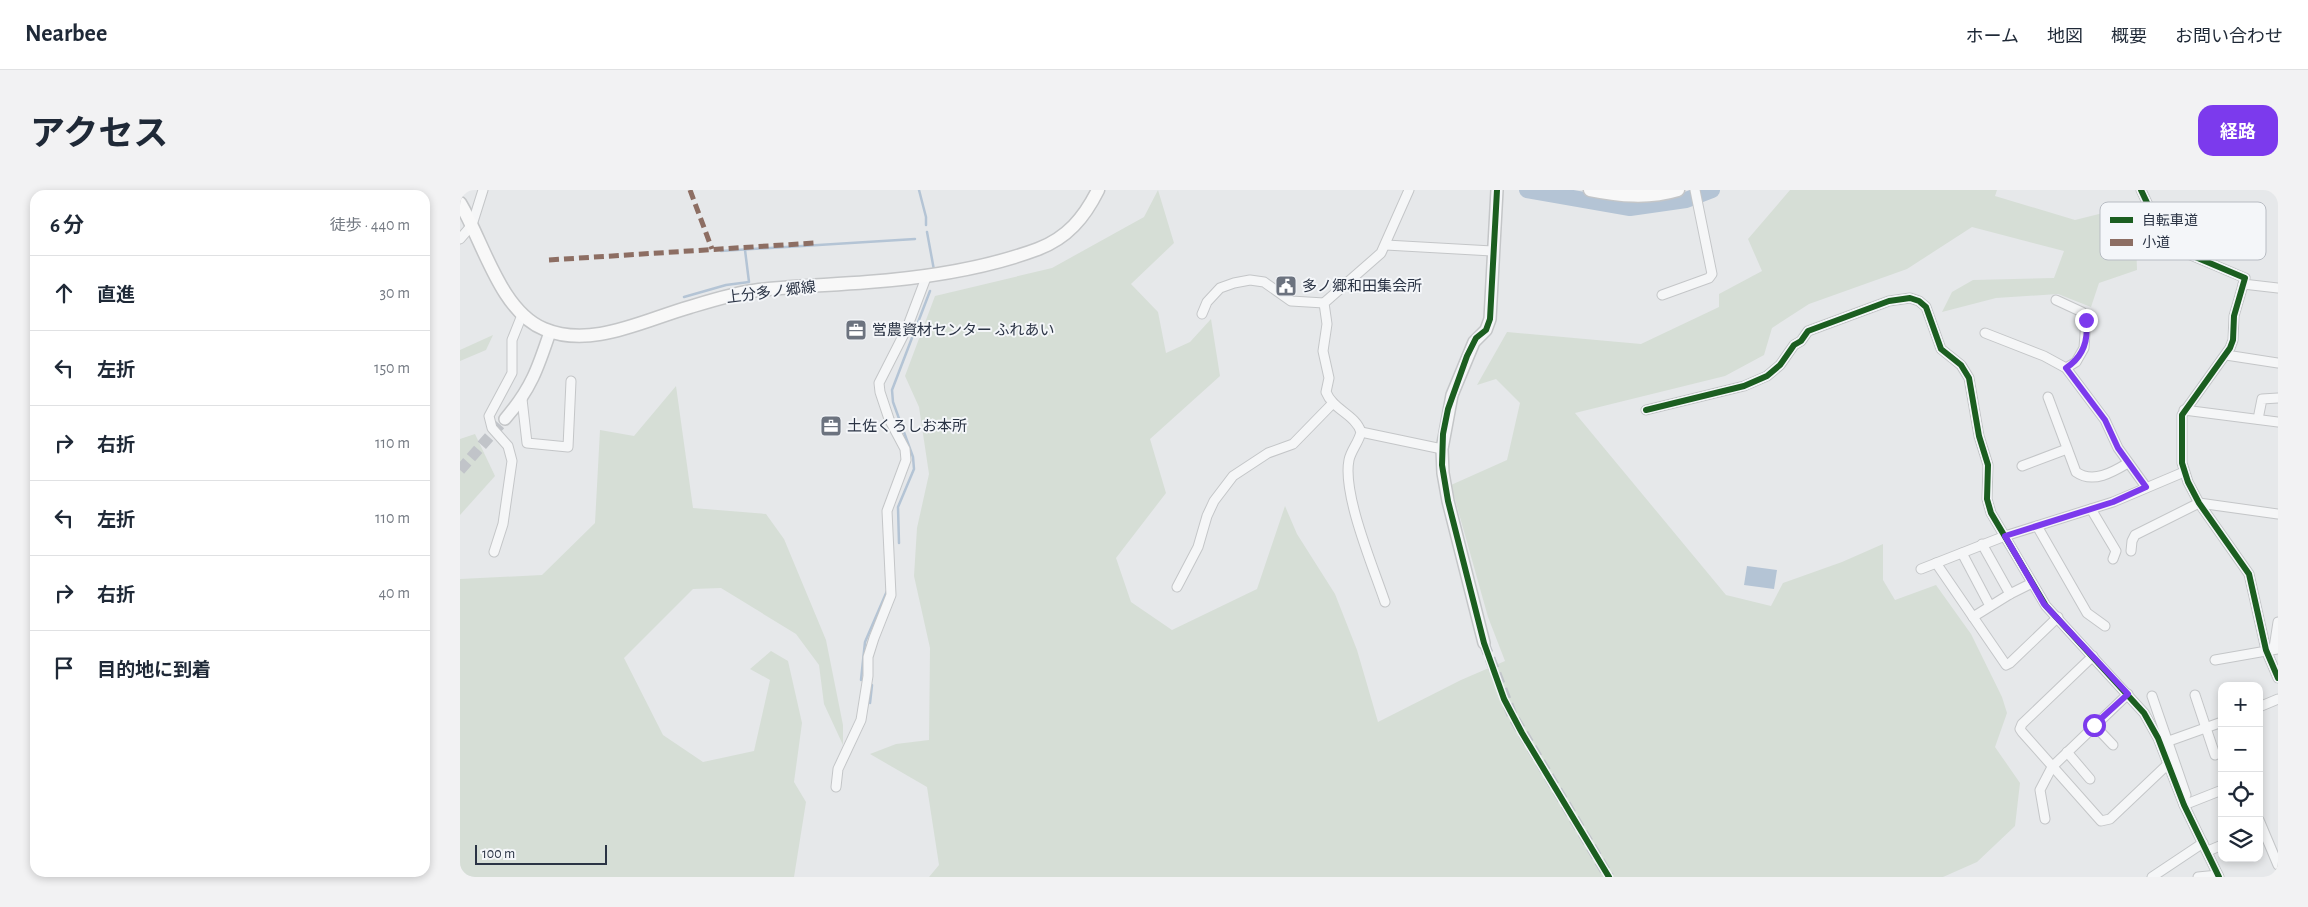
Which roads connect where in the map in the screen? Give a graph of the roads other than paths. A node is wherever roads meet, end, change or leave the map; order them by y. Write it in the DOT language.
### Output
graph roads {
  1 [pos="483,190"];
  2 [pos="1098,190"];
  3 [pos="1410,190"];
  4 [pos="1497,190"];
  5 [pos="1590,190"];
  6 [pos="1678,190"];
  7 [pos="2141,190"];
  8 [pos="1695,191"];
  9 [pos="2147,202"];
  10 [pos="460,203"];
  11 [pos="472,225"];
  12 [pos="460,239"];
  13 [pos="1386,245"];
  14 [pos="1492,251"];
  15 [pos="2203,260"];
  16 [pos="928,275"];
  17 [pos="2243,284"];
  18 [pos="2278,288"];
  19 [pos="1662,295"];
  20 [pos="2056,300"];
  21 [pos="1324,303"];
  22 [pos="1202,314"];
  23 [pos="522,315"];
  24 [pos="550,332"];
  25 [pos="1985,333"];
  26 [pos="2226,355"];
  27 [pos="2278,363"];
  28 [pos="2066,368"];
  29 [pos="571,381"];
  30 [pos="2048,398"];
  31 [pos="2278,398"];
  32 [pos="522,399"];
  33 [pos="1333,403"];
  34 [pos="1646,410"];
  35 [pos="2184,410"];
  36 [pos="505,419"];
  37 [pos="2258,419"];
  38 [pos="2278,422"];
  39 [pos="1362,432"];
  40 [pos="2068,449"];
  41 [pos="1442,450"];
  42 [pos="2128,462"];
  43 [pos="2022,466"];
  44 [pos="2184,472"];
  45 [pos="2146,487"];
  46 [pos="2199,503"];
  47 [pos="2091,509"];
  48 [pos="2278,514"];
  49 [pos="2037,526"];
  50 [pos="2005,536"];
  51 [pos="1982,544"];
  52 [pos="2131,551"];
  53 [pos="494,552"];
  54 [pos="1962,553"];
  55 [pos="2113,558"];
  56 [pos="1936,564"];
  57 [pos="1921,569"];
  58 [pos="2032,583"];
  59 [pos="1177,587"];
  60 [pos="2010,594"];
  61 [pos="1385,602"];
  62 [pos="1990,606"];
  63 [pos="1973,617"];
  64 [pos="2058,618"];
  65 [pos="2278,622"];
  66 [pos="2105,626"];
  67 [pos="1484,643"];
  68 [pos="2273,649"];
  69 [pos="2094,656"];
  70 [pos="2214,660"];
  71 [pos="2278,678"];
  72 [pos="2128,694"];
  73 [pos="2195,695"];
  74 [pos="2152,696"];
  75 [pos="2278,700"];
  76 [pos="2263,706"];
  77 [pos="2218,724"];
  78 [pos="2094,725"];
  79 [pos="2205,729"];
  80 [pos="2169,741"];
  81 [pos="2113,745"];
  82 [pos="2067,752"];
  83 [pos="2215,755"];
  84 [pos="2168,764"];
  85 [pos="2052,767"];
  86 [pos="2090,779"];
  87 [pos="836,787"];
  88 [pos="2218,792"];
  89 [pos="2186,804"];
  90 [pos="2045,819"];
  91 [pos="2263,829"];
  92 [pos="2218,846"];
  93 [pos="2206,847"];
  94 [pos="2278,865"];
  95 [pos="2219,876"];
  96 [pos="2152,877"];
  97 [pos="2198,877"];
  1 -- 11 [label="street"];
  2 -- 16 [label="main road, 上分多ノ郷線"];
  3 -- 13 [label="street"];
  4 -- 14 [label="street"];
  5 -- 6 [label="main road"];
  7 -- 9 [label="street"];
  8 -- 19 [label="street"];
  10 -- 11 [label="main road, 上分多ノ郷線"];
  11 -- 12 [label="street"];
  11 -- 23 [label="main road, 上分多ノ郷線"];
  13 -- 14 [label="street"];
  13 -- 21 [label="street"];
  14 -- 41 [label="street"];
  15 -- 17 [label="street"];
  16 -- 24 [label="main road, 上分多ノ郷線"];
  16 -- 87 [label="street"];
  17 -- 18 [label="street"];
  17 -- 26 [label="street"];
  20 -- 28 [label="street"];
  21 -- 22 [label="street"];
  21 -- 33 [label="street"];
  23 -- 24 [label="main road, 上分多ノ郷線"];
  23 -- 53 [label="street"];
  24 -- 32 [label="street"];
  25 -- 28 [label="street"];
  26 -- 27 [label="street"];
  26 -- 35 [label="street"];
  28 -- 42 [label="street"];
  29 -- 32 [label="street"];
  30 -- 40 [label="street"];
  31 -- 37 [label="street"];
  32 -- 36 [label="street"];
  33 -- 39 [label="street"];
  33 -- 59 [label="street"];
  34 -- 50 [label="street"];
  35 -- 37 [label="street"];
  35 -- 44 [label="street"];
  37 -- 38 [label="street"];
  39 -- 41 [label="street"];
  39 -- 61 [label="street"];
  40 -- 42 [label="street"];
  40 -- 43 [label="street"];
  41 -- 67 [label="street"];
  42 -- 45 [label="street"];
  44 -- 45 [label="street"];
  44 -- 46 [label="street"];
  45 -- 47 [label="street"];
  46 -- 48 [label="street"];
  46 -- 52 [label="street"];
  46 -- 68 [label="street"];
  47 -- 49 [label="street"];
  47 -- 55 [label="street"];
  49 -- 50 [label="street"];
  49 -- 66 [label="street"];
  50 -- 51 [label="street"];
  50 -- 58 [label="street"];
  51 -- 54 [label="street"];
  51 -- 60 [label="street"];
  54 -- 56 [label="street"];
  54 -- 62 [label="street"];
  56 -- 57 [label="street"];
  56 -- 63 [label="street"];
  58 -- 60 [label="street"];
  58 -- 64 [label="street"];
  60 -- 62 [label="street"];
  62 -- 63 [label="street"];
  63 -- 64 [label="street"];
  64 -- 69 [label="street"];
  65 -- 68 [label="street"];
  68 -- 70 [label="street"];
  68 -- 71 [label="street"];
  69 -- 72 [label="street"];
  69 -- 85 [label="street"];
  72 -- 78 [label="street"];
  72 -- 84 [label="street"];
  73 -- 79 [label="street"];
  74 -- 80 [label="street"];
  75 -- 76 [label="street"];
  77 -- 79 [label="street"];
  78 -- 81 [label="street"];
  78 -- 82 [label="street"];
  79 -- 80 [label="street"];
  79 -- 83 [label="street"];
  80 -- 89 [label="street"];
  82 -- 85 [label="street"];
  82 -- 86 [label="street"];
  84 -- 85 [label="street"];
  84 -- 89 [label="street"];
  85 -- 90 [label="street"];
  88 -- 89 [label="street"];
  89 -- 93 [label="street"];
  91 -- 94 [label="street"];
  92 -- 93 [label="street"];
  93 -- 95 [label="street"];
  93 -- 96 [label="street"];
  95 -- 97 [label="street"];
}
